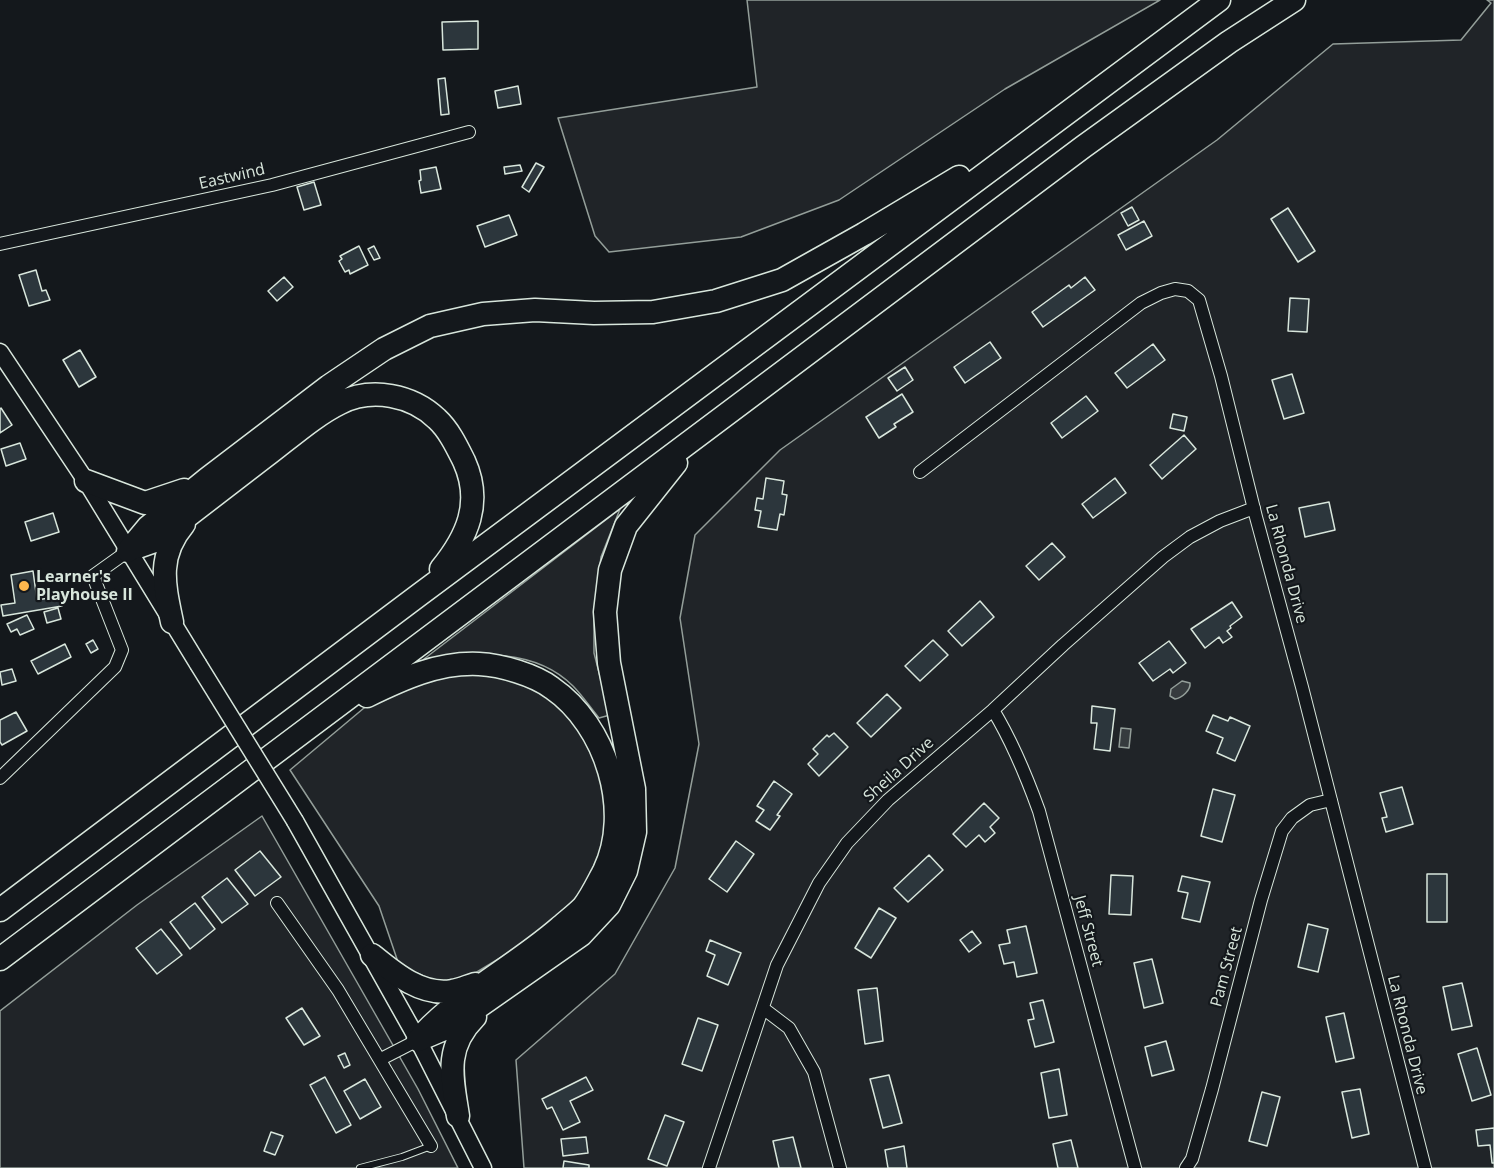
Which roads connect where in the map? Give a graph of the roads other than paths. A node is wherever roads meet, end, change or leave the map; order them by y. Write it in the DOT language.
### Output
graph roads {
  1 [pos="1219,0"];
  2 [pos="1294,0"];
  3 [pos="1068,111"];
  4 [pos="469,132"];
  5 [pos="0,244"];
  6 [pos="0,352"];
  7 [pos="701,432"];
  8 [pos="920,472"];
  9 [pos="207,478"];
  10 [pos="86,481"];
  11 [pos="1254,508"];
  12 [pos="197,509"];
  13 [pos="128,551"];
  14 [pos="419,595"];
  15 [pos="172,622"];
  16 [pos="993,710"];
  17 [pos="318,719"];
  18 [pos="0,778"];
  19 [pos="1331,800"];
  20 [pos="277,903"];
  21 [pos="0,910"];
  22 [pos="372,955"];
  23 [pos="0,959"];
  24 [pos="491,989"];
  25 [pos="764,1009"];
  26 [pos="418,1040"];
  27 [pos="381,1059"];
  28 [pos="458,1116"];
  29 [pos="432,1146"];
  30 [pos="360,1168"];
  31 [pos="483,1168"];
  32 [pos="709,1168"];
  33 [pos="840,1168"];
  34 [pos="1135,1168"];
  35 [pos="1186,1168"];
  36 [pos="1425,1168"];
  1 -- 3 [label="highway"];
  2 -- 7 [label="highway"];
  3 -- 9 [label="highway"];
  3 -- 14 [label="highway"];
  4 -- 5 [label="street, Eastwind"];
  6 -- 10 [label="main road"];
  7 -- 17 [label="highway"];
  7 -- 24 [label="highway"];
  8 -- 11 [label="street, La Rhonda Drive"];
  9 -- 10 [label="highway"];
  9 -- 13 [label="highway"];
  10 -- 13 [label="main road"];
  11 -- 16 [label="street, Sheila Drive"];
  11 -- 19 [label="street, La Rhonda Drive"];
  12 -- 13 [label="highway"];
  12 -- 14 [label="highway"];
  12 -- 15 [label="highway"];
  13 -- 15 [label="main road"];
  13 -- 18 [label="street"];
  14 -- 21 [label="highway"];
  15 -- 22 [label="main road, bridge"];
  16 -- 25 [label="street, Sheila Drive"];
  16 -- 34 [label="street, Jeff Street"];
  17 -- 23 [label="highway"];
  17 -- 24 [label="highway"];
  19 -- 35 [label="street, Pam Street"];
  19 -- 36 [label="street, La Rhonda Drive"];
  20 -- 27 [label="street"];
  22 -- 24 [label="highway"];
  22 -- 26 [label="main road"];
  24 -- 26 [label="highway"];
  24 -- 28 [label="highway"];
  25 -- 32 [label="street, Sheila Drive"];
  25 -- 33 [label="street"];
  26 -- 27 [label="street"];
  26 -- 28 [label="main road"];
  27 -- 29 [label="street"];
  28 -- 31 [label="main road"];
  29 -- 30 [label="lane"];
}
